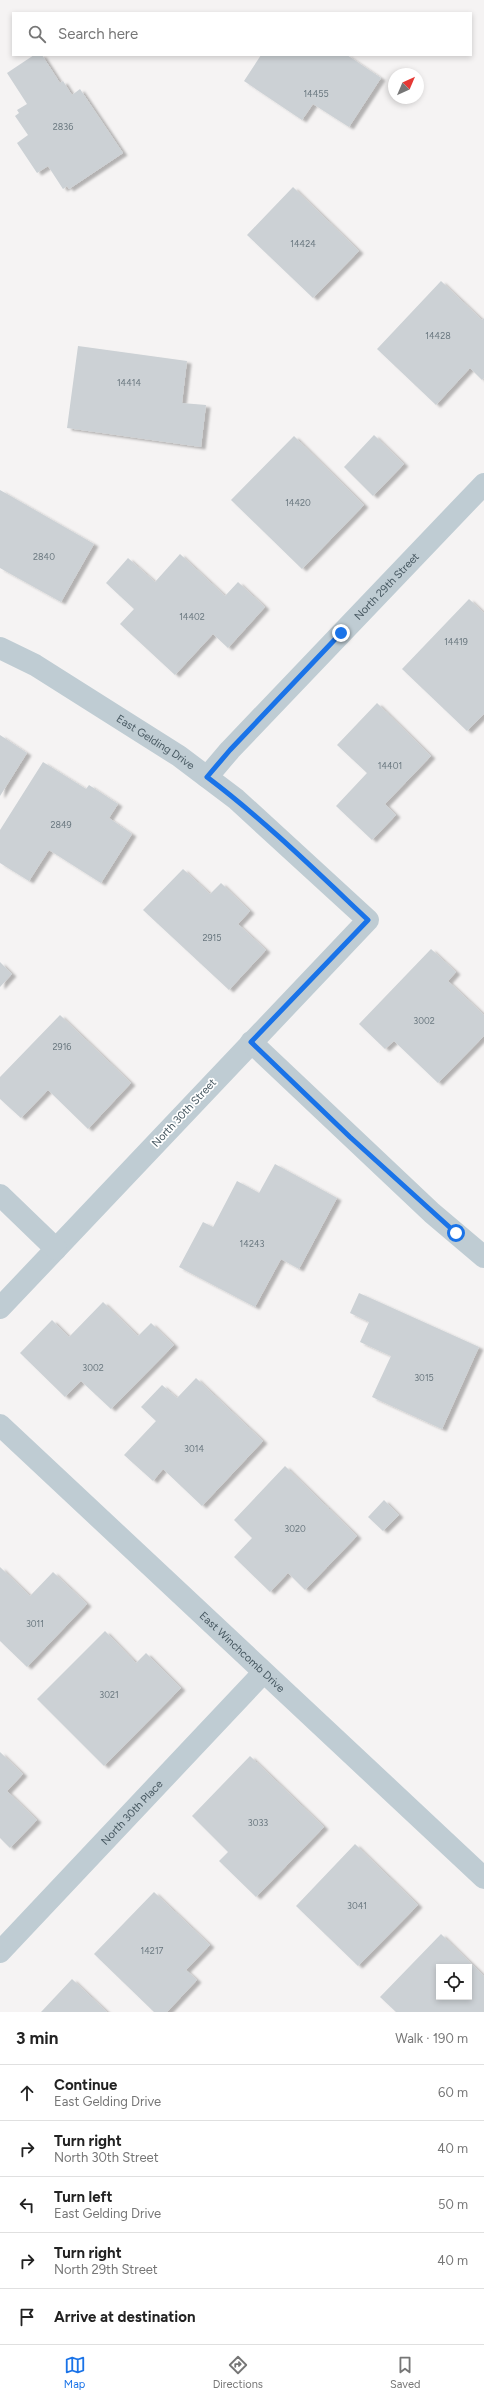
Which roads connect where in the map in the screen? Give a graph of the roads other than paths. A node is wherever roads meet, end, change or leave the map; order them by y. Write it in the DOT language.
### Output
graph roads {
  1 [pos="484,484"];
  2 [pos="0,648"];
  3 [pos="207,777"];
  4 [pos="368,920"];
  5 [pos="251,1042"];
  6 [pos="0,1195"];
  7 [pos="56,1249"];
  8 [pos="484,1256"];
  9 [pos="0,1308"];
  10 [pos="0,1425"];
  11 [pos="263,1673"];
  12 [pos="484,1878"];
  13 [pos="0,1952"];
  1 -- 3 [label="street, North 29th Street"];
  2 -- 3 [label="street, East Gelding Drive"];
  3 -- 4 [label="street, East Gelding Drive"];
  4 -- 5 [label="street, North 30th Street"];
  5 -- 7 [label="street, North 30th Street"];
  5 -- 8 [label="street"];
  6 -- 7 [label="street"];
  7 -- 9 [label="street, North 30th Street"];
  10 -- 11 [label="street, East Winchcomb Drive"];
  11 -- 12 [label="street, East Winchcomb Drive"];
  11 -- 13 [label="street, North 30th Place"];
}
